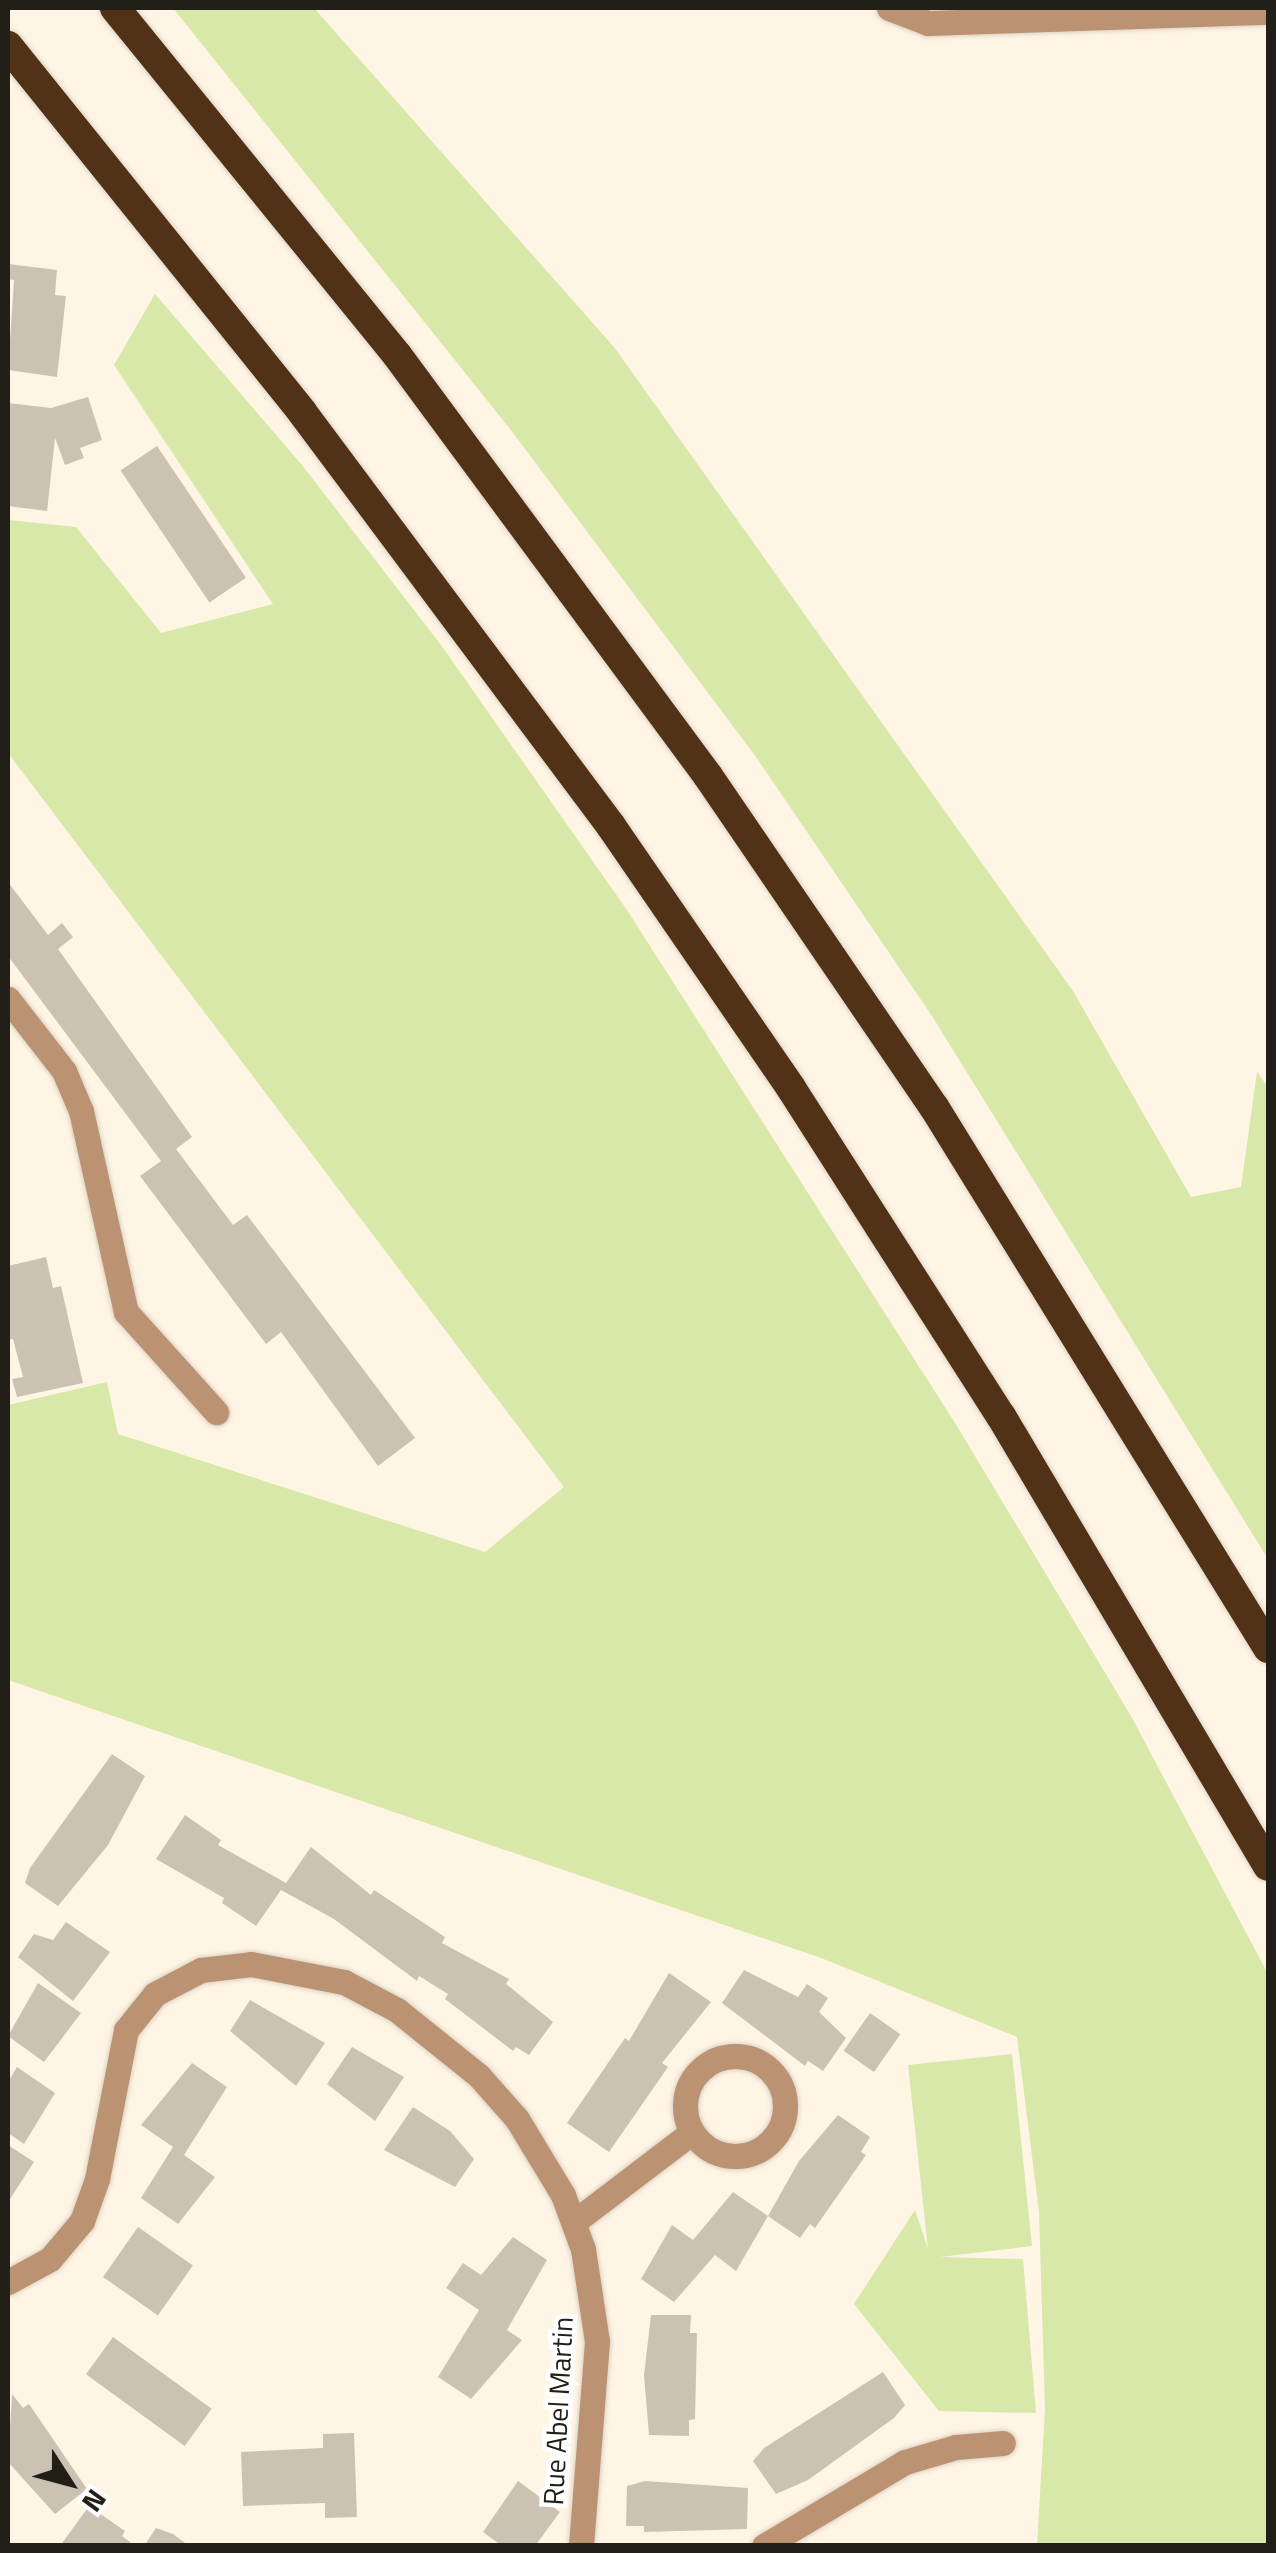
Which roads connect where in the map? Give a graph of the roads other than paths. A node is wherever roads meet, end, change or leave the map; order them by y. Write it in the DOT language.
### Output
graph roads {
  1 [pos="114,8"];
  2 [pos="889,8"];
  3 [pos="1268,12"];
  4 [pos="8,46"];
  5 [pos="8,999"];
  6 [pos="216,1412"];
  7 [pos="1268,1648"];
  8 [pos="1268,1866"];
  9 [pos="692,2132"];
  10 [pos="574,2222"];
  11 [pos="8,2282"];
  12 [pos="1003,2443"];
  13 [pos="581,2546"];
  14 [pos="764,2546"];
  1 -- 7 [label="highway"];
  2 -- 3 [label="street"];
  4 -- 8 [label="highway"];
  5 -- 6 [label="street"];
  9 -- 10 [label="street"];
  10 -- 11 [label="street, Rue Abel Martin"];
  10 -- 13 [label="street, Rue Abel Martin"];
  12 -- 14 [label="street"];
}
